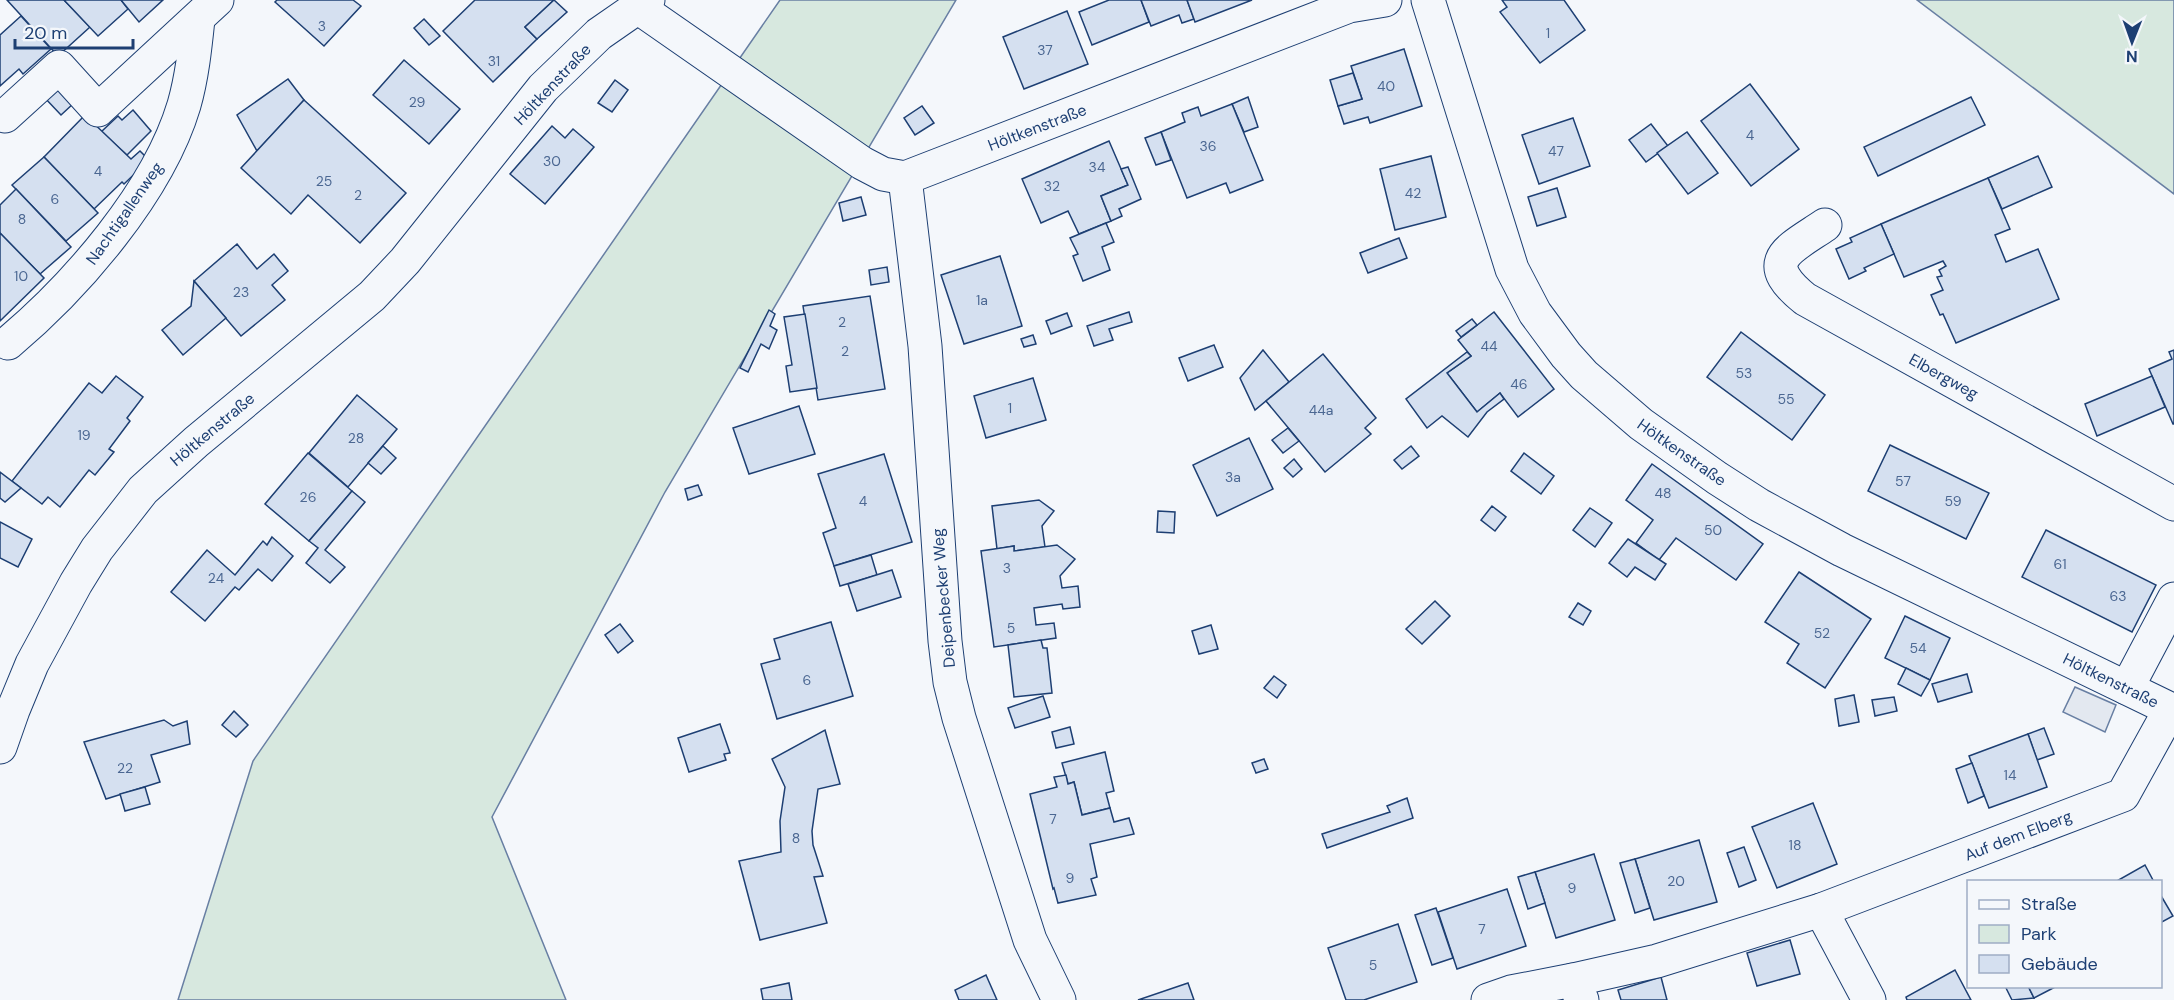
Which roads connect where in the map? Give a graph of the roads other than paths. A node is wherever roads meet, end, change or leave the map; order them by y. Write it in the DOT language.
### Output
graph roads {
  1 [pos="1385,0"];
  2 [pos="1424,1"];
  3 [pos="644,4"];
  4 [pos="208,10"];
  5 [pos="5,116"];
  6 [pos="905,178"];
  7 [pos="1825,225"];
  8 [pos="8,343"];
  9 [pos="2174,504"];
  10 [pos="2174,599"];
  11 [pos="2127,688"];
  12 [pos="2172,710"];
  13 [pos="0,747"];
  14 [pos="1821,910"];
  15 [pos="1578,990"];
  16 [pos="1059,1000"];
  17 [pos="1488,1000"];
  18 [pos="1869,1000"];
  1 -- 6 [label="street, Höltkenstraße"];
  2 -- 11 [label="street, Höltkenstraße"];
  3 -- 6 [label="street, Höltkenstraße"];
  3 -- 13 [label="street, Höltkenstraße"];
  4 -- 5 [label="street"];
  4 -- 8 [label="street, Nachtigallenweg"];
  6 -- 16 [label="street, Deipenbecker Weg"];
  7 -- 9 [label="street, Elbergweg"];
  10 -- 11 [label="street"];
  11 -- 12 [label="street, Höltkenstraße"];
  12 -- 14 [label="street, Auf dem Elberg"];
  14 -- 15 [label="street, Auf dem Elberg"];
  14 -- 18 [label="street"];
  15 -- 17 [label="street, Auf dem Elberg"];
}
